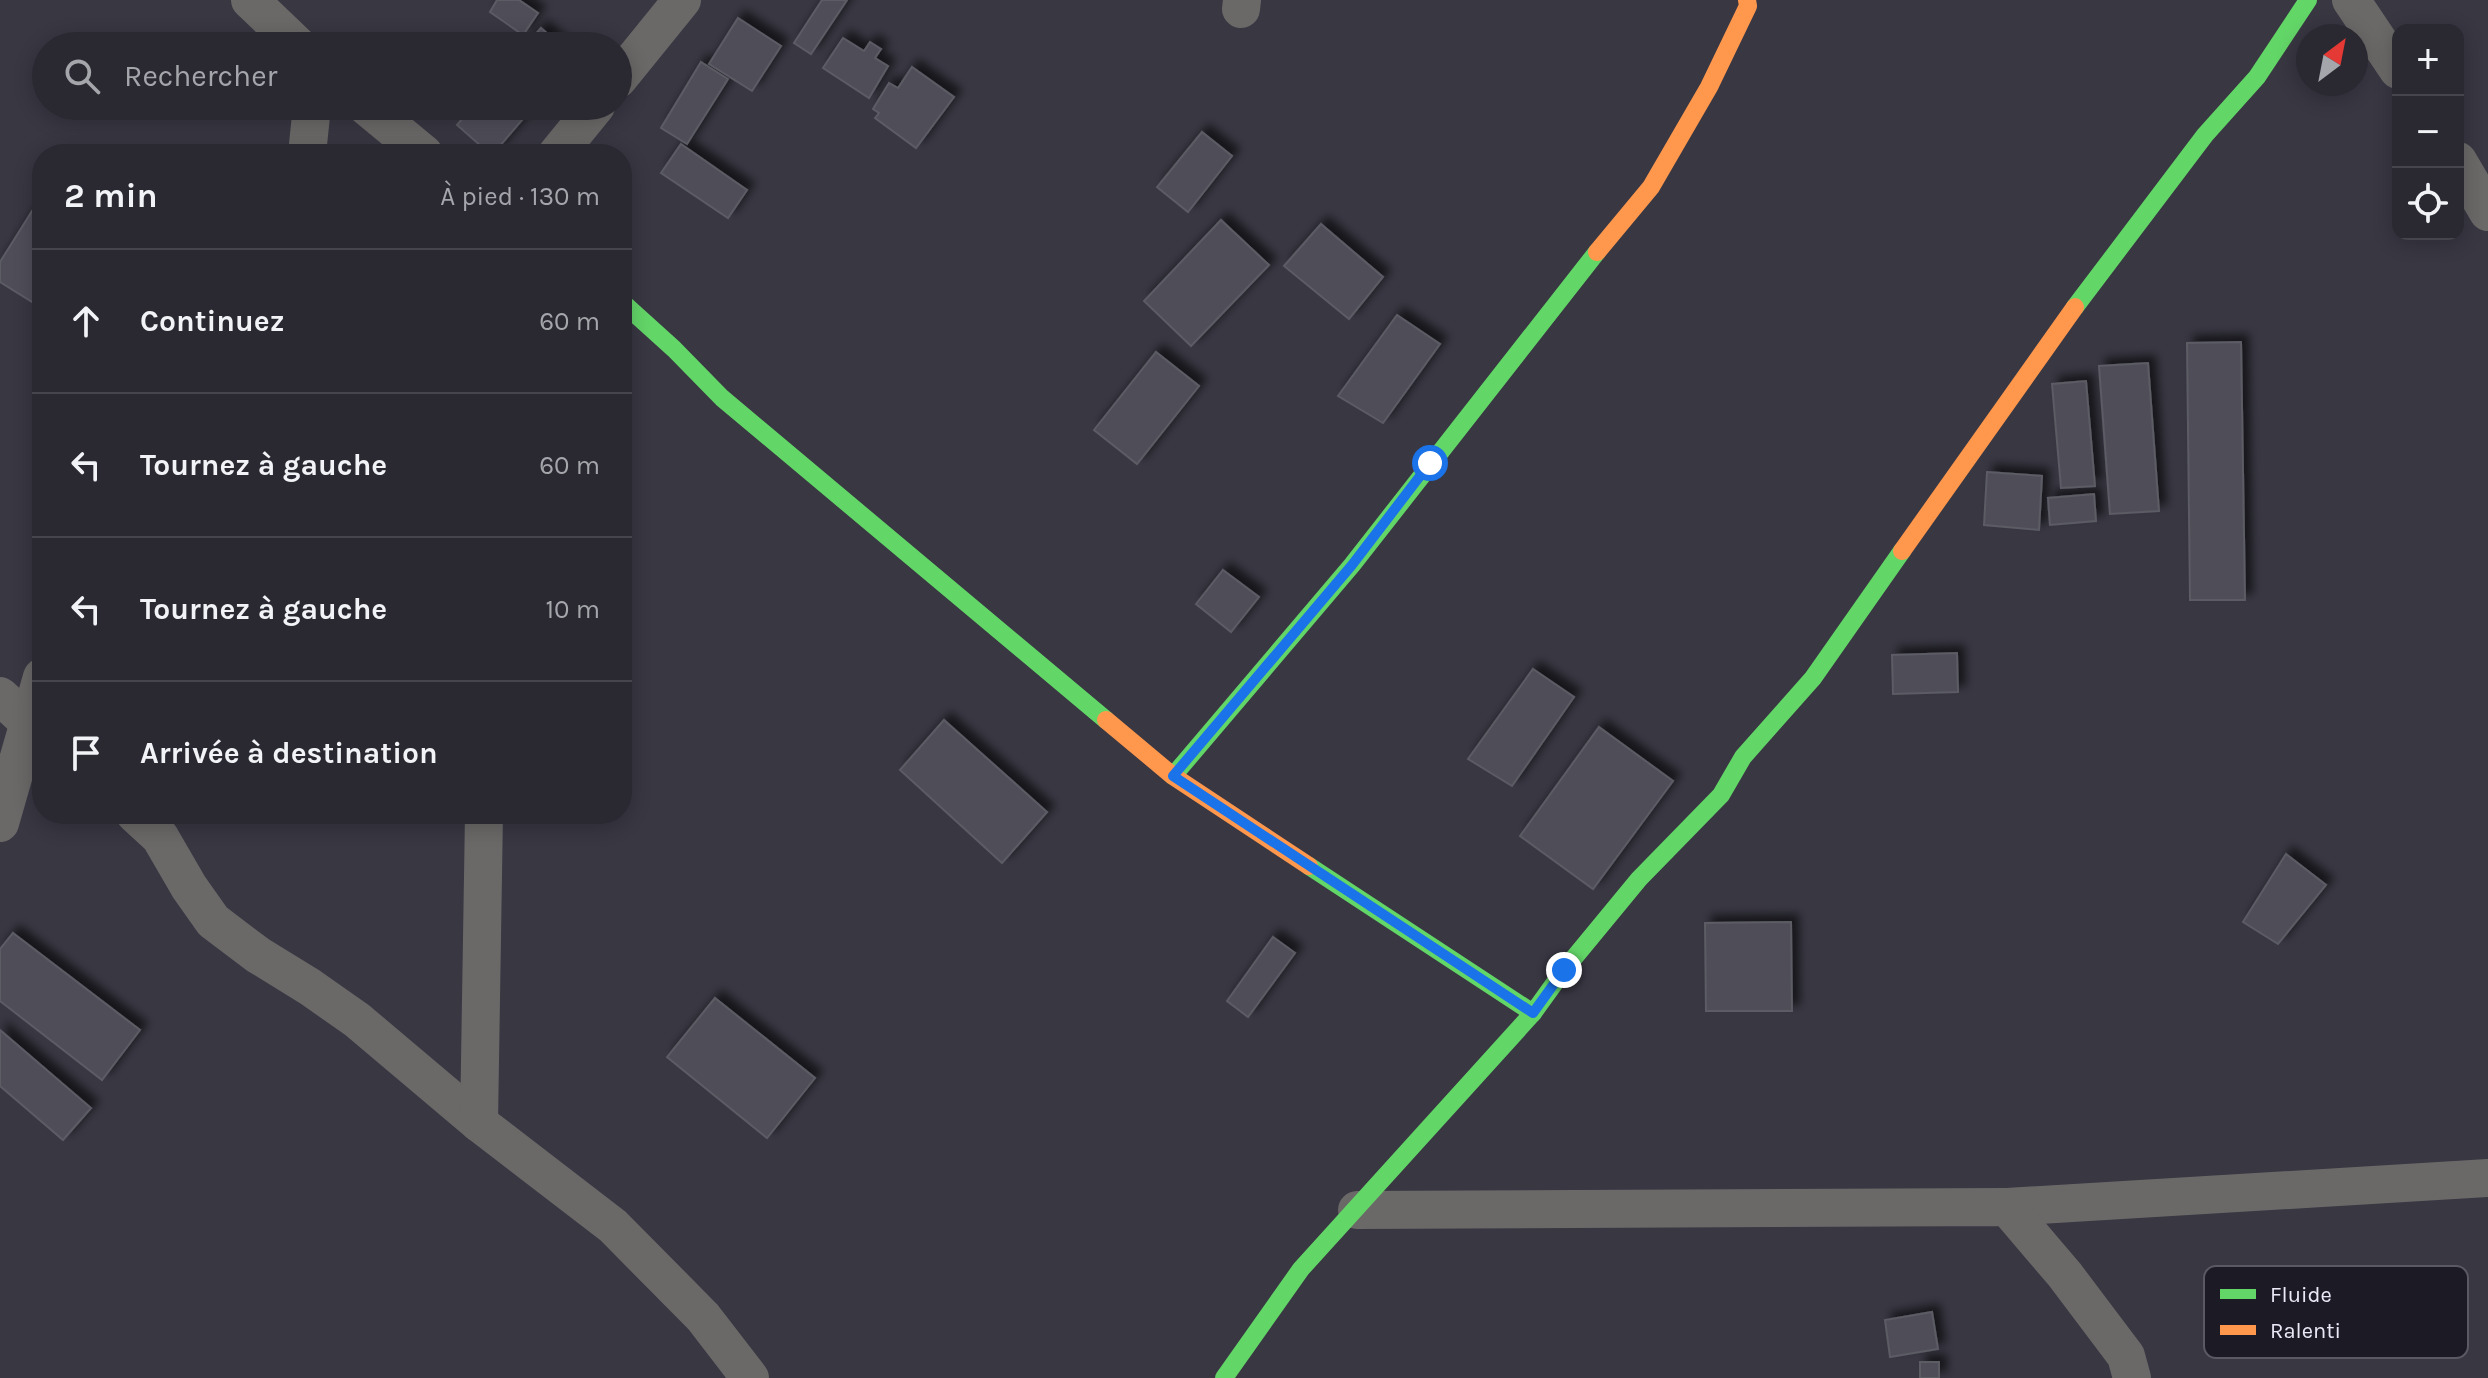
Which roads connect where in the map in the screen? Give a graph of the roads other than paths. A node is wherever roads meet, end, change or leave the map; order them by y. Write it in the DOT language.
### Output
graph roads {
  1 [pos="250,0"];
  2 [pos="682,0"];
  3 [pos="1747,0"];
  4 [pos="2308,0"];
  5 [pos="2351,0"];
  6 [pos="283,32"];
  7 [pos="2392,61"];
  8 [pos="632,62"];
  9 [pos="311,120"];
  10 [pos="383,120"];
  11 [pos="585,120"];
  12 [pos="308,144"];
  13 [pos="412,144"];
  14 [pos="565,144"];
  15 [pos="2462,168"];
  16 [pos="2488,212"];
  17 [pos="632,312"];
  18 [pos="0,696"];
  19 [pos="32,726"];
  20 [pos="32,740"];
  21 [pos="1173,776"];
  22 [pos="0,823"];
  23 [pos="146,824"];
  24 [pos="484,824"];
  25 [pos="1533,1013"];
  26 [pos="479,1123"];
  27 [pos="2488,1178"];
  28 [pos="2007,1207"];
  29 [pos="1357,1210"];
  30 [pos="750,1378"];
  31 [pos="1224,1378"];
  32 [pos="2132,1378"];
  1 -- 6 [label="street"];
  2 -- 8 [label="street"];
  3 -- 21 [label="street"];
  4 -- 25 [label="street"];
  5 -- 7 [label="street"];
  9 -- 12 [label="street"];
  10 -- 13 [label="street"];
  11 -- 14 [label="street"];
  15 -- 16 [label="street"];
  17 -- 21 [label="street"];
  18 -- 19 [label="street"];
  20 -- 22 [label="street"];
  21 -- 25 [label="street"];
  23 -- 26 [label="street"];
  24 -- 26 [label="street"];
  25 -- 29 [label="street"];
  26 -- 30 [label="street"];
  27 -- 28 [label="street"];
  28 -- 29 [label="street"];
  28 -- 32 [label="street"];
  29 -- 31 [label="street"];
}
